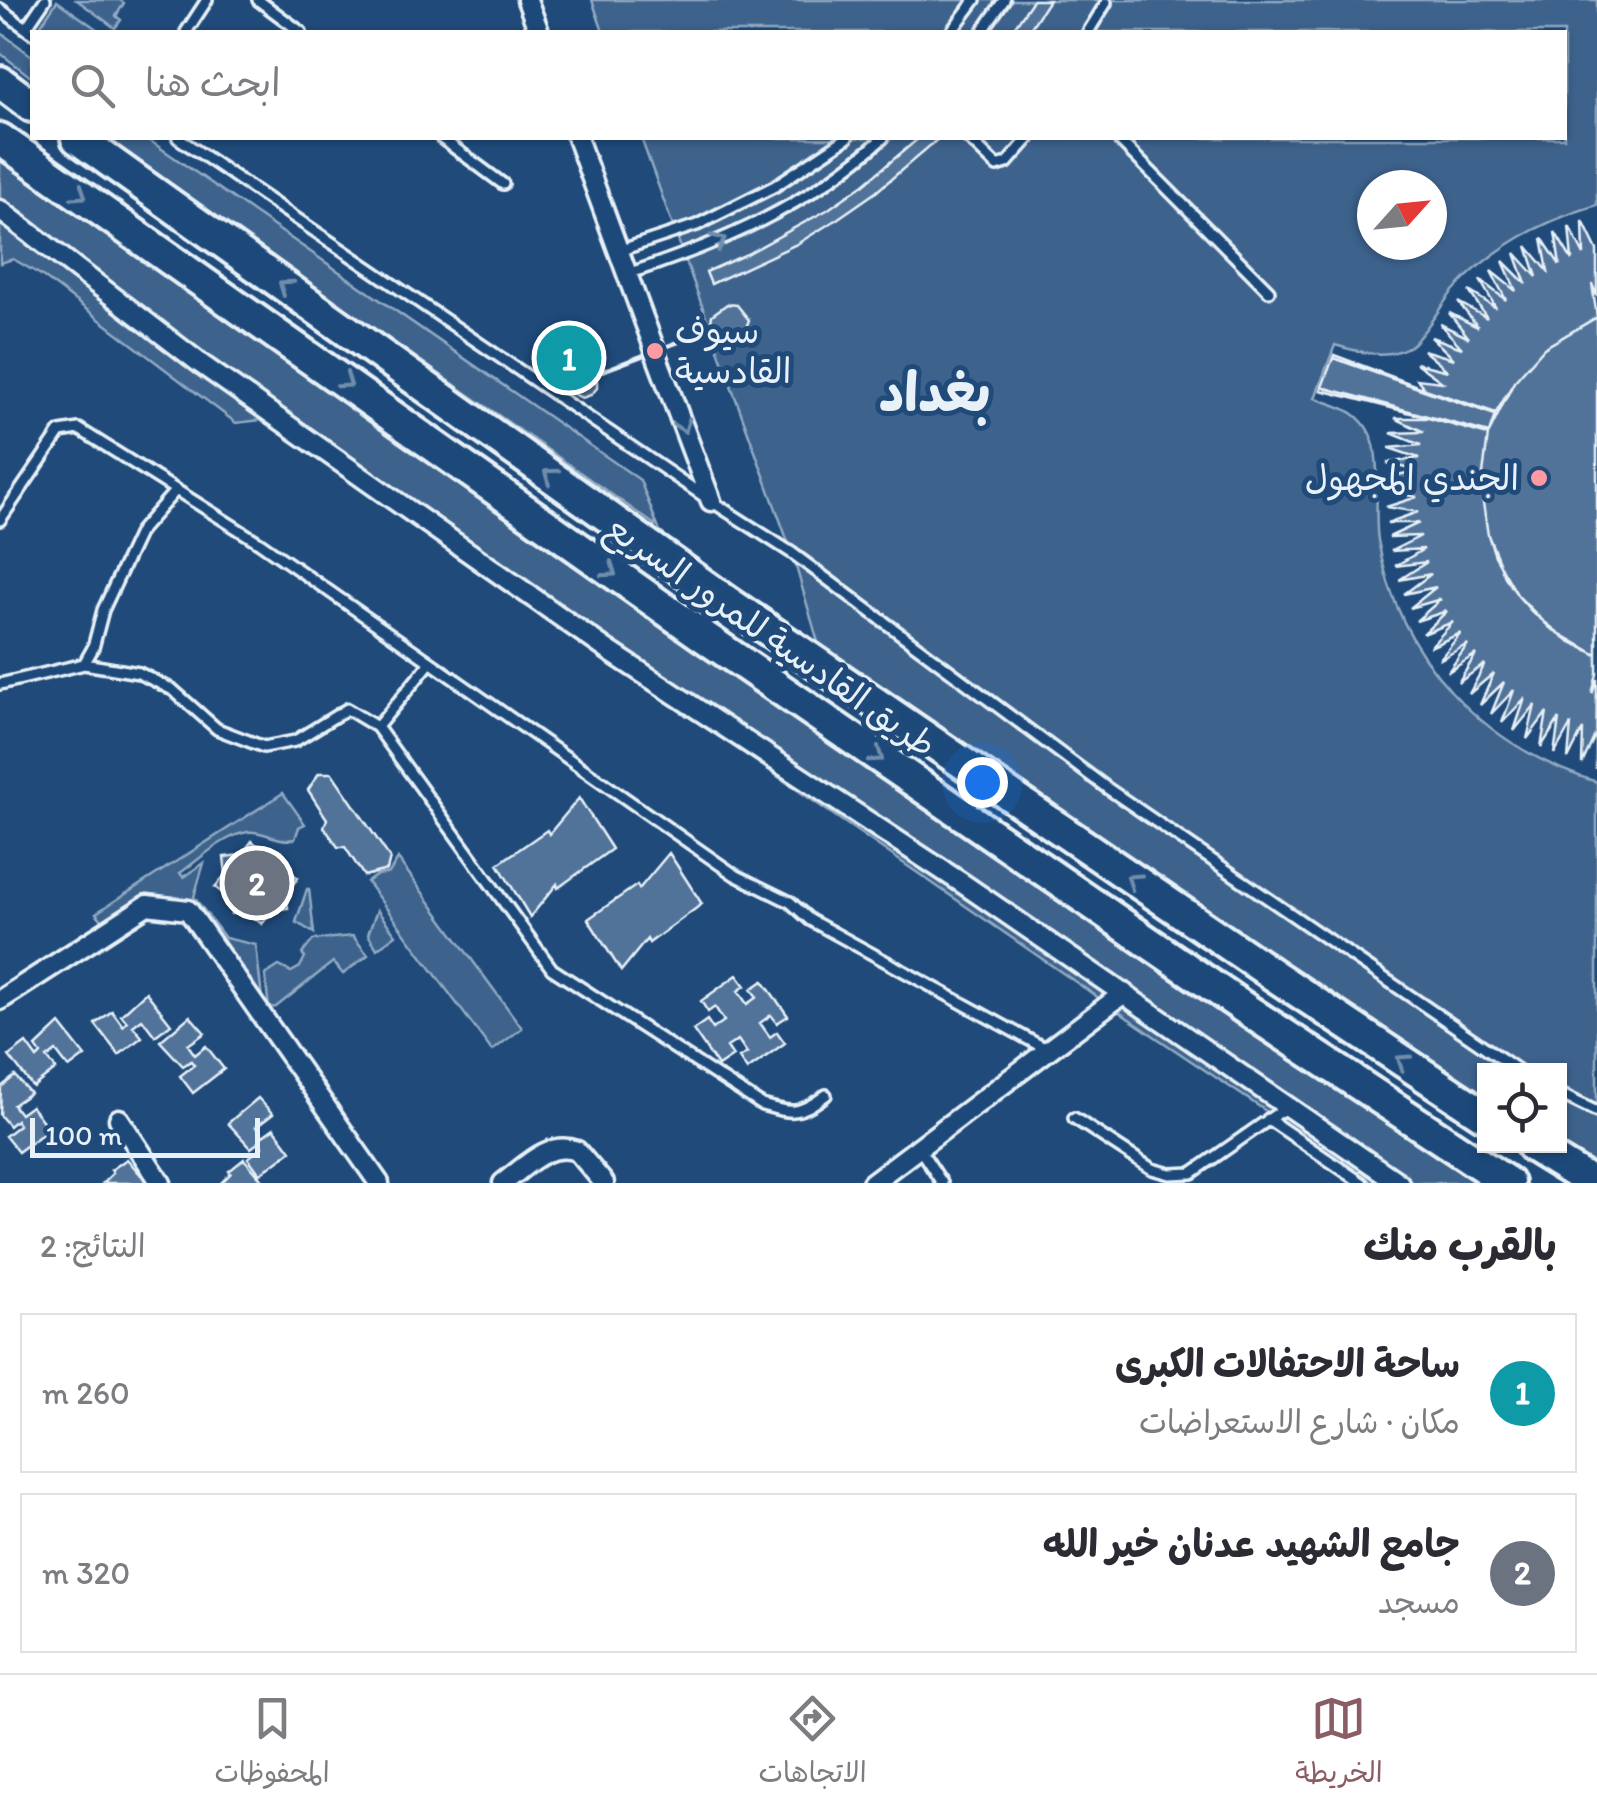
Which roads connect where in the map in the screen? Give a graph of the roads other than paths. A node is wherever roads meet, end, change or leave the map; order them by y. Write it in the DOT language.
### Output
graph roads {
  1 [pos="45,0"];
  2 [pos="207,0"];
  3 [pos="258,0"];
  4 [pos="527,0"];
  5 [pos="976,0"];
  6 [pos="1004,0"];
  7 [pos="1106,3"];
  8 [pos="0,9"];
  9 [pos="187,30"];
  10 [pos="299,30"];
  11 [pos="538,30"];
  12 [pos="953,30"];
  13 [pos="983,30"];
  14 [pos="1089,30"];
  15 [pos="29,31"];
  16 [pos="0,82"];
  17 [pos="30,104"];
  18 [pos="80,140"];
  19 [pos="181,140"];
  20 [pos="444,140"];
  21 [pos="578,140"];
  22 [pos="844,140"];
  23 [pos="881,140"];
  24 [pos="970,140"];
  25 [pos="1027,140"];
  26 [pos="1119,140"];
  27 [pos="2,141"];
  28 [pos="503,184"];
  29 [pos="0,210"];
  30 [pos="618,251"];
  31 [pos="627,274"];
  32 [pos="1269,291"];
  33 [pos="176,490"];
  34 [pos="711,501"];
  35 [pos="0,520"];
  36 [pos="84,664"];
  37 [pos="430,664"];
  38 [pos="0,684"];
  39 [pos="378,727"];
  40 [pos="1124,993"];
  41 [pos="0,1000"];
  42 [pos="1048,1050"];
  43 [pos="1508,1063"];
  44 [pos="826,1095"];
  45 [pos="1567,1097"];
  46 [pos="1288,1106"];
  47 [pos="1477,1109"];
  48 [pos="1597,1112"];
  49 [pos="1074,1118"];
  50 [pos="119,1119"];
  51 [pos="1268,1119"];
  52 [pos="919,1148"];
  53 [pos="1543,1153"];
  54 [pos="375,1181"];
  55 [pos="161,1183"];
  56 [pos="504,1183"];
  57 [pos="604,1183"];
  58 [pos="872,1183"];
  59 [pos="942,1183"];
  60 [pos="1362,1183"];
  61 [pos="1399,1183"];
  62 [pos="1508,1183"];
  63 [pos="1592,1183"];
  1 -- 15 [label="lane"];
  2 -- 9 [label="lane"];
  3 -- 10 [label="lane"];
  4 -- 11 [label="street"];
  5 -- 12 [label="lane"];
  6 -- 13 [label="lane"];
  7 -- 14 [label="lane"];
  8 -- 15 [label="lane"];
  16 -- 17 [label="highway"];
  47 -- 18 [label="highway, طريق القادسية للمرور السريع, one-way"];
  19 -- 34 [label="lane"];
  20 -- 28 [label="lane"];
  21 -- 30 [label="street"];
  22 -- 30 [label="lane"];
  31 -- 23 [label="lane, one-way"];
  24 -- 25 [label="lane"];
  26 -- 32 [label="lane"];
  27 -- 62 [label="highway, طريق القادسية للمرور السريع, one-way"];
  29 -- 40 [label="street"];
  30 -- 31 [label="street"];
  31 -- 34 [label="street, one-way"];
  33 -- 35 [label="lane"];
  33 -- 36 [label="lane"];
  33 -- 37 [label="lane"];
  34 -- 43 [label="lane"];
  36 -- 38 [label="lane"];
  36 -- 39 [label="lane"];
  37 -- 39 [label="lane"];
  37 -- 42 [label="lane"];
  39 -- 44 [label="lane"];
  40 -- 42 [label="street"];
  40 -- 46 [label="street"];
  41 -- 54 [label="street"];
  42 -- 52 [label="street"];
  45 -- 48 [label="lane"];
  46 -- 51 [label="lane"];
  46 -- 61 [label="street"];
  49 -- 51 [label="lane"];
  50 -- 55 [label="street"];
  51 -- 60 [label="lane"];
  52 -- 58 [label="street"];
  52 -- 59 [label="lane"];
  53 -- 63 [label="highway"];
  56 -- 57 [label="street"];
}
